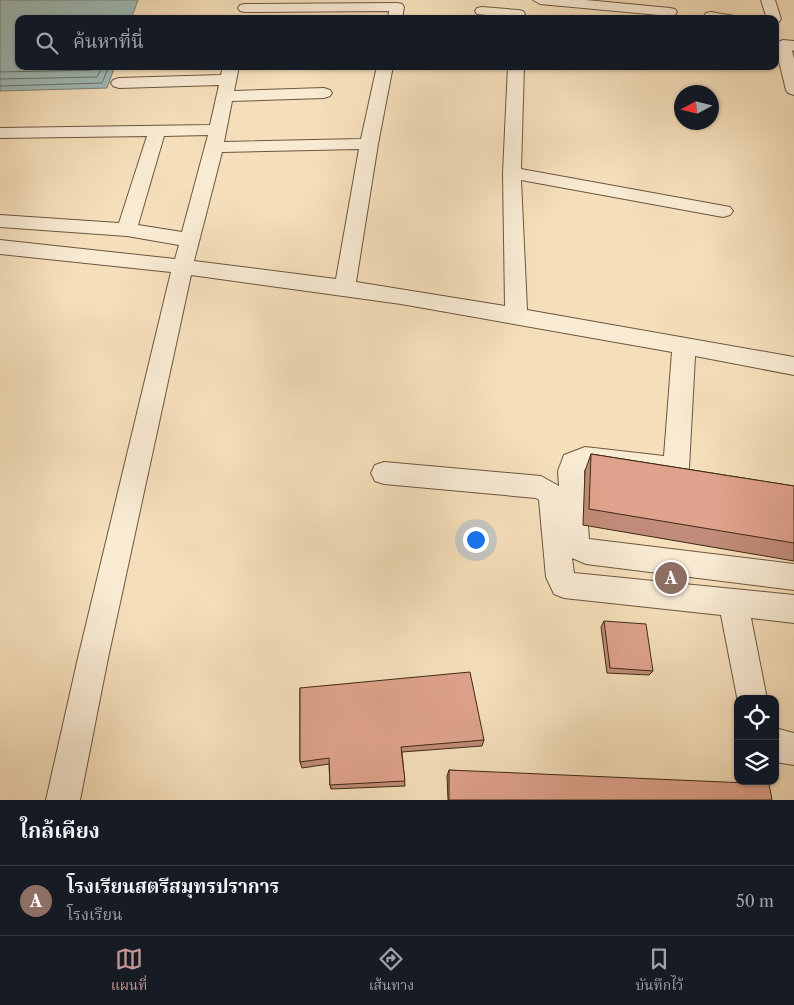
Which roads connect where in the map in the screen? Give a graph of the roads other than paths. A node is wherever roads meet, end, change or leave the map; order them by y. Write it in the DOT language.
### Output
graph roads {
  1 [pos="540,0"];
  2 [pos="768,0"];
  3 [pos="324,4"];
  4 [pos="397,8"];
  5 [pos="244,9"];
  6 [pos="482,11"];
  7 [pos="518,11"];
  8 [pos="670,12"];
  9 [pos="773,15"];
  10 [pos="779,29"];
  11 [pos="788,46"];
  12 [pos="384,70"];
  13 [pos="516,70"];
  14 [pos="228,81"];
  15 [pos="118,83"];
  16 [pos="794,90"];
  17 [pos="324,93"];
  18 [pos="157,131"];
  19 [pos="5,133"];
  20 [pos="216,139"];
  21 [pos="369,144"];
  22 [pos="0,152"];
  23 [pos="512,173"];
  24 [pos="723,211"];
  25 [pos="0,221"];
  26 [pos="127,230"];
  27 [pos="190,240"];
  28 [pos="0,247"];
  29 [pos="183,266"];
  30 [pos="345,288"];
  31 [pos="516,316"];
  32 [pos="684,348"];
  33 [pos="794,366"];
  34 [pos="384,473"];
  35 [pos="794,576"];
  36 [pos="733,602"];
  37 [pos="793,612"];
  38 [pos="751,695"];
  39 [pos="779,747"];
  40 [pos="794,749"];
  41 [pos="64,800"];
  1 -- 8 [label="street"];
  2 -- 9 [label="street"];
  3 -- 4 [label="street"];
  3 -- 5 [label="street"];
  6 -- 7 [label="street"];
  10 -- 11 [label="street"];
  11 -- 16 [label="street"];
  12 -- 21 [label="street"];
  13 -- 23 [label="street"];
  14 -- 15 [label="street"];
  14 -- 17 [label="street"];
  14 -- 20 [label="street"];
  18 -- 19 [label="street"];
  18 -- 20 [label="street"];
  18 -- 26 [label="street"];
  19 -- 22 [label="street"];
  20 -- 21 [label="street"];
  20 -- 27 [label="street"];
  21 -- 30 [label="street"];
  23 -- 24 [label="street"];
  23 -- 31 [label="street"];
  25 -- 26 [label="street"];
  26 -- 27 [label="street"];
  27 -- 29 [label="street"];
  28 -- 29 [label="street"];
  29 -- 30 [label="street"];
  29 -- 41 [label="street"];
  30 -- 31 [label="street"];
  31 -- 32 [label="street"];
  32 -- 33 [label="street"];
  32 -- 35 [label="street"];
  34 -- 36 [label="street"];
  36 -- 37 [label="street"];
  36 -- 38 [label="street"];
  39 -- 40 [label="street"];
}
